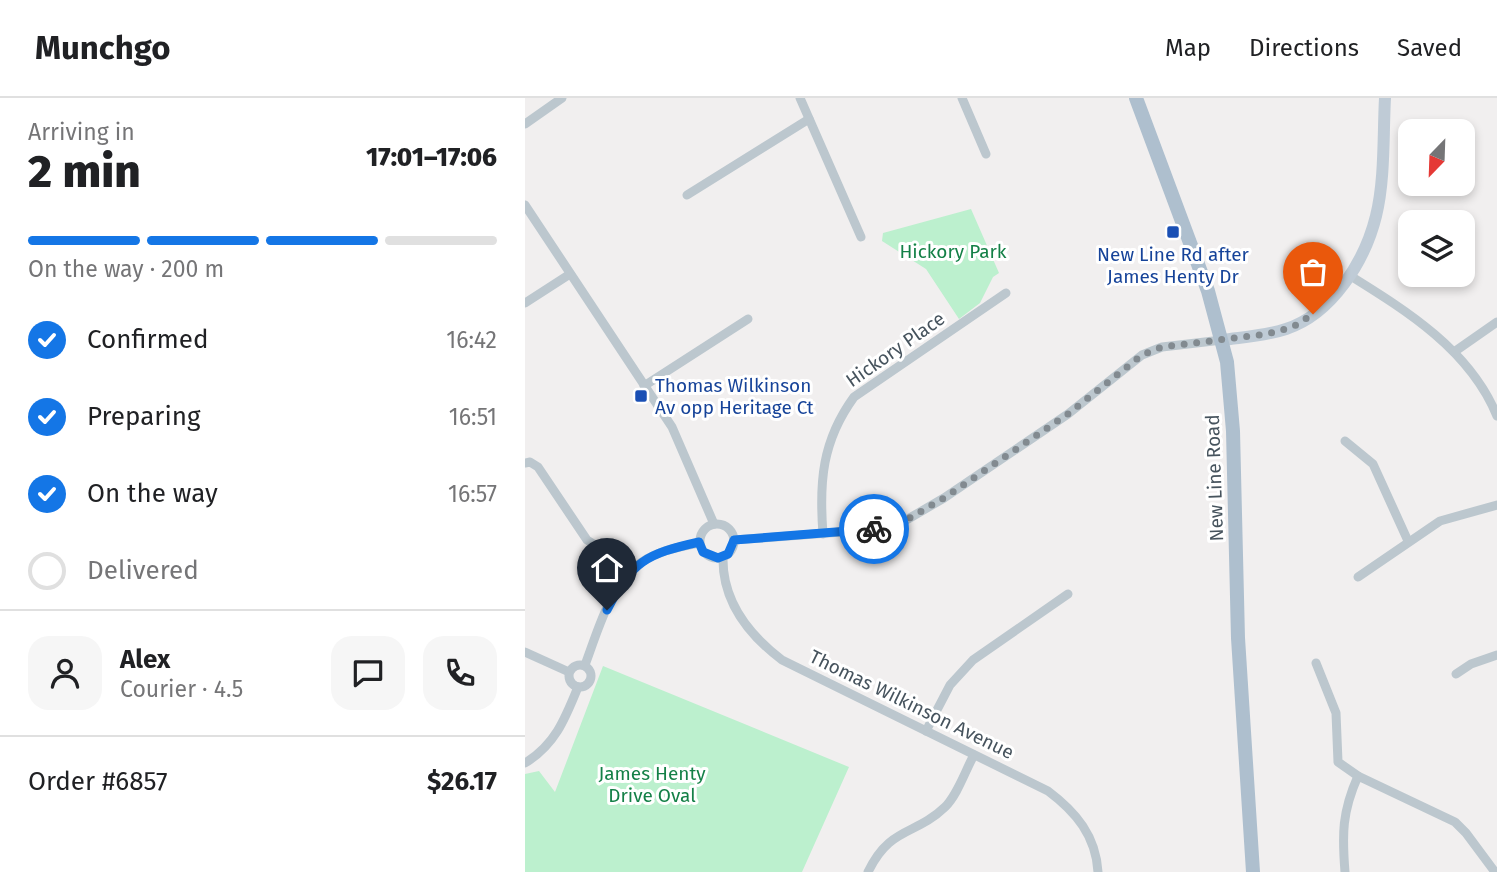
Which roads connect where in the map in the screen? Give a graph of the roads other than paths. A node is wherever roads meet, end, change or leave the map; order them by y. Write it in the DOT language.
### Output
graph roads {
  1 [pos="562,98"];
  2 [pos="800,98"];
  3 [pos="962,98"];
  4 [pos="1136,98"];
  5 [pos="1385,98"];
  6 [pos="809,119"];
  7 [pos="525,124"];
  8 [pos="986,154"];
  9 [pos="687,195"];
  10 [pos="525,205"];
  11 [pos="861,237"];
  12 [pos="570,274"];
  13 [pos="1349,275"];
  14 [pos="1006,293"];
  15 [pos="525,303"];
  16 [pos="748,319"];
  17 [pos="1497,322"];
  18 [pos="1222,340"];
  19 [pos="1454,352"];
  20 [pos="645,386"];
  21 [pos="1497,416"];
  22 [pos="1345,441"];
  23 [pos="525,463"];
  24 [pos="1497,505"];
  25 [pos="714,524"];
  26 [pos="823,534"];
  27 [pos="734,540"];
  28 [pos="1408,541"];
  29 [pos="699,542"];
  30 [pos="723,557"];
  31 [pos="633,568"];
  32 [pos="1358,578"];
  33 [pos="1068,594"];
  34 [pos="525,652"];
  35 [pos="1497,654"];
  36 [pos="1316,663"];
  37 [pos="585,665"];
  38 [pos="569,672"];
  39 [pos="1456,674"];
  40 [pos="579,687"];
  41 [pos="926,731"];
  42 [pos="974,755"];
  43 [pos="525,763"];
  44 [pos="1358,776"];
  45 [pos="868,872"];
  46 [pos="1098,872"];
  47 [pos="1253,872"];
  48 [pos="1345,872"];
  49 [pos="1495,872"];
  1 -- 7 [label="street"];
  2 -- 6 [label="street"];
  3 -- 8 [label="street"];
  4 -- 18 [label="main road, New Line Road"];
  5 -- 13 [label="street"];
  6 -- 9 [label="street"];
  6 -- 11 [label="street"];
  10 -- 12 [label="street"];
  12 -- 15 [label="street"];
  12 -- 20 [label="street"];
  13 -- 18 [label="street"];
  13 -- 19 [label="street"];
  14 -- 26 [label="street, Hickory Place"];
  16 -- 20 [label="street"];
  17 -- 19 [label="street"];
  18 -- 26 [label="street"];
  18 -- 47 [label="main road, New Line Road"];
  19 -- 21 [label="street"];
  20 -- 25 [label="street"];
  22 -- 28 [label="street"];
  23 -- 31 [label="street"];
  24 -- 28 [label="street"];
  25 -- 27 [label="street"];
  25 -- 29 [label="street"];
  26 -- 27 [label="street"];
  27 -- 30 [label="street"];
  28 -- 32 [label="street"];
  29 -- 30 [label="street"];
  29 -- 31 [label="street"];
  30 -- 41 [label="street, Thomas Wilkinson Avenue"];
  31 -- 37 [label="street"];
  33 -- 41 [label="street"];
  34 -- 38 [label="street"];
  35 -- 39 [label="street"];
  36 -- 44 [label="street"];
  37 -- 38 [label="street"];
  37 -- 40 [label="street"];
  38 -- 40 [label="street"];
  40 -- 43 [label="street"];
  41 -- 42 [label="street, Thomas Wilkinson Avenue"];
  42 -- 45 [label="street"];
  42 -- 46 [label="street, Thomas Wilkinson Avenue"];
  44 -- 48 [label="street"];
  44 -- 49 [label="street"];
}
